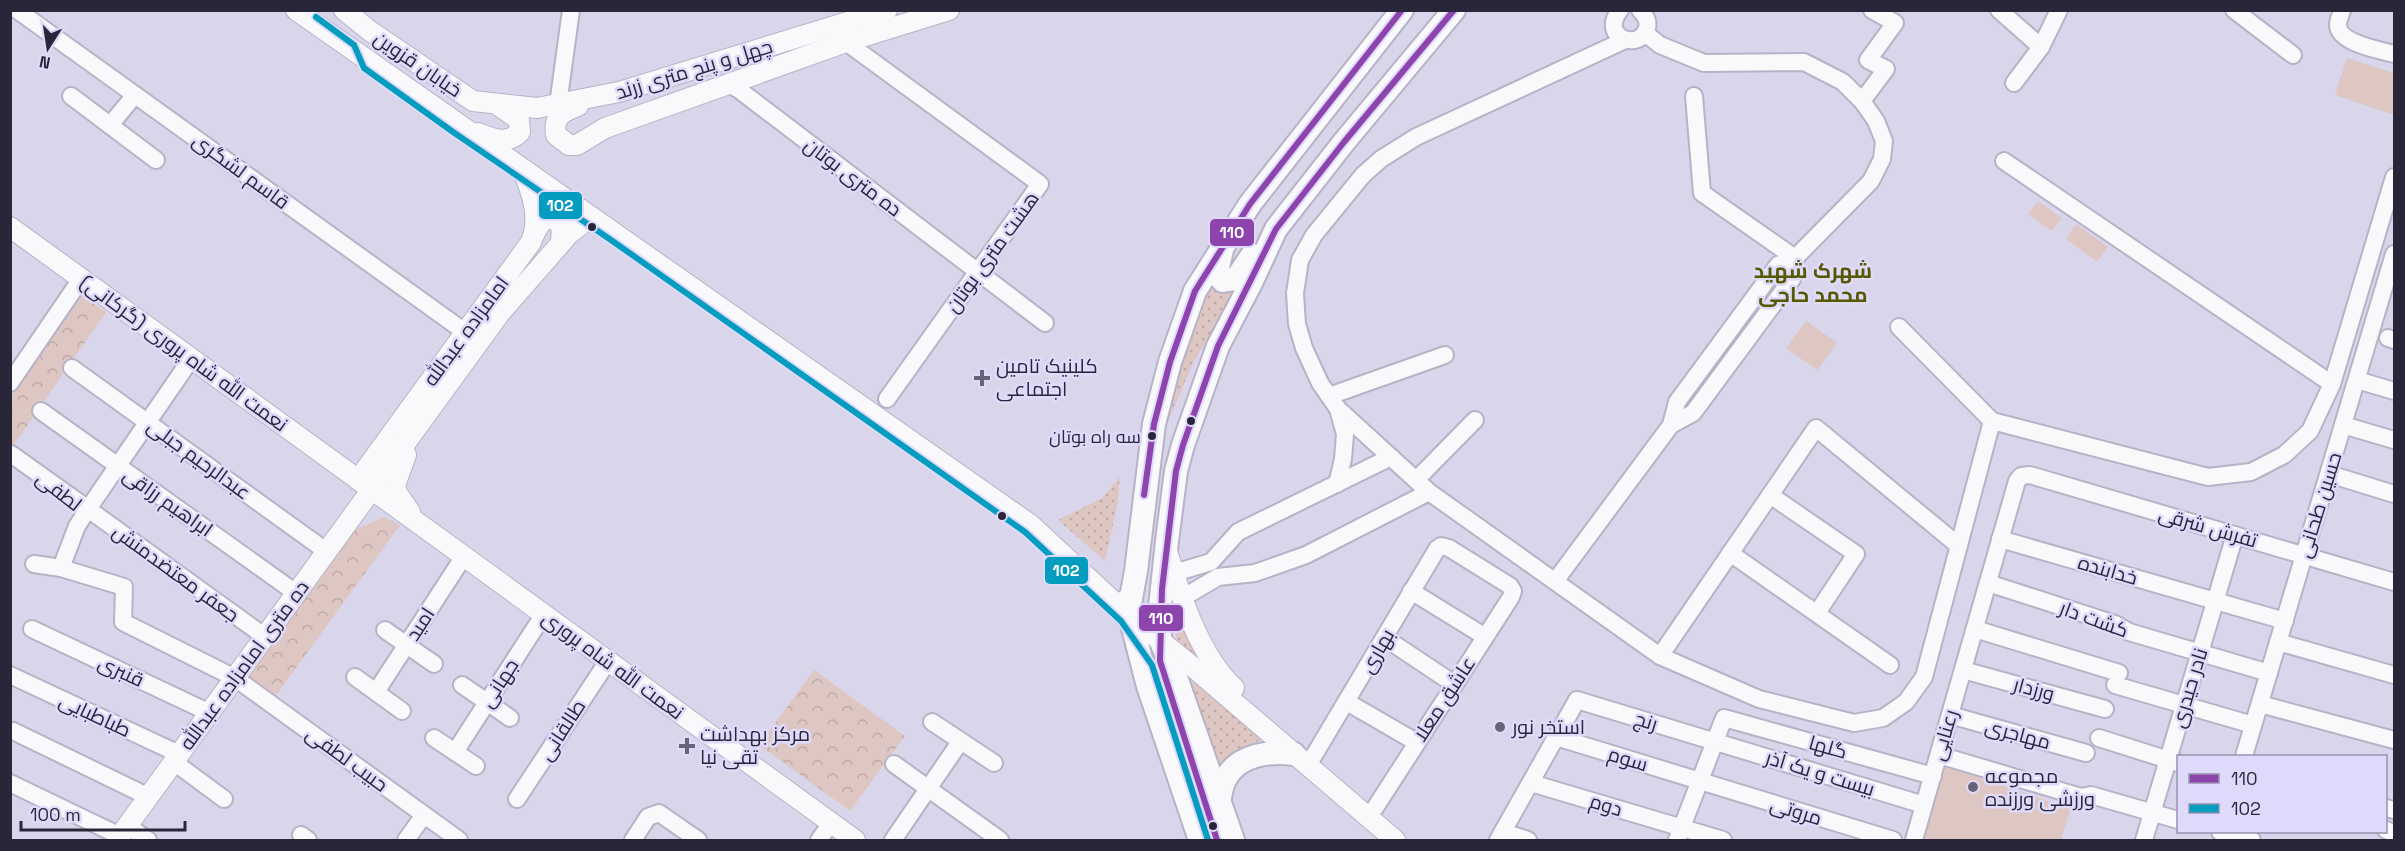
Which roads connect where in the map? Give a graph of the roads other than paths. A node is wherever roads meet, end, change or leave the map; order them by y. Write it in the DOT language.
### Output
graph roads {
  1 [pos="17,10"];
  2 [pos="296,10"];
  3 [pos="344,10"];
  4 [pos="571,10"];
  5 [pos="887,10"];
  6 [pos="949,10"];
  7 [pos="1402,10"];
  8 [pos="1454,10"];
  9 [pos="1620,10"];
  10 [pos="1872,10"];
  11 [pos="2000,10"];
  12 [pos="2059,10"];
  13 [pos="2234,10"];
  14 [pos="2342,10"];
  15 [pos="1642,11"];
  16 [pos="1645,33"];
  17 [pos="1625,40"];
  18 [pos="384,41"];
  19 [pos="846,42"];
  20 [pos="2041,46"];
  21 [pos="2394,54"];
  22 [pos="2293,55"];
  23 [pos="370,61"];
  24 [pos="2014,83"];
  25 [pos="728,84"];
  26 [pos="135,95"];
  27 [pos="70,96"];
  28 [pos="1694,96"];
  29 [pos="597,98"];
  30 [pos="1862,101"];
  31 [pos="498,105"];
  32 [pos="558,105"];
  33 [pos="110,125"];
  34 [pos="458,125"];
  35 [pos="156,160"];
  36 [pos="2004,161"];
  37 [pos="523,171"];
  38 [pos="2394,177"];
  39 [pos="591,217"];
  40 [pos="10,227"];
  41 [pos="1276,228"];
  42 [pos="534,235"];
  43 [pos="561,242"];
  44 [pos="1223,246"];
  45 [pos="2394,255"];
  46 [pos="1795,258"];
  47 [pos="976,272"];
  48 [pos="81,279"];
  49 [pos="2389,291"];
  50 [pos="1045,322"];
  51 [pos="1899,327"];
  52 [pos="465,333"];
  53 [pos="1445,355"];
  54 [pos="191,358"];
  55 [pos="72,368"];
  56 [pos="2357,380"];
  57 [pos="10,383"];
  58 [pos="2332,384"];
  59 [pos="2394,391"];
  60 [pos="887,399"];
  61 [pos="1333,403"];
  62 [pos="41,411"];
  63 [pos="1475,420"];
  64 [pos="1992,421"];
  65 [pos="148,422"];
  66 [pos="2343,425"];
  67 [pos="418,426"];
  68 [pos="2394,440"];
  69 [pos="11,454"];
  70 [pos="1391,457"];
  71 [pos="118,466"];
  72 [pos="2329,474"];
  73 [pos="2021,476"];
  74 [pos="1416,480"];
  75 [pos="364,484"];
  76 [pos="1336,484"];
  77 [pos="1429,492"];
  78 [pos="2394,494"];
  79 [pos="1770,495"];
  80 [pos="88,509"];
  81 [pos="399,510"];
  82 [pos="353,513"];
  83 [pos="416,522"];
  84 [pos="2235,535"];
  85 [pos="2000,539"];
  86 [pos="1959,546"];
  87 [pos="1166,548"];
  88 [pos="326,551"];
  89 [pos="1730,553"];
  90 [pos="2304,555"];
  91 [pos="464,556"];
  92 [pos="34,564"];
  93 [pos="61,568"];
  94 [pos="1174,573"];
  95 [pos="1556,580"];
  96 [pos="2394,582"];
  97 [pos="1988,583"];
  98 [pos="1411,591"];
  99 [pos="1513,591"];
  100 [pos="296,592"];
  101 [pos="1184,597"];
  102 [pos="2216,600"];
  103 [pos="1817,613"];
  104 [pos="544,614"];
  105 [pos="1128,615"];
  106 [pos="2285,621"];
  107 [pos="32,629"];
  108 [pos="1975,629"];
  109 [pos="385,630"];
  110 [pos="264,636"];
  111 [pos="1484,636"];
  112 [pos="1385,638"];
  113 [pos="1160,639"];
  114 [pos="2278,642"];
  115 [pos="406,645"];
  116 [pos="2199,654"];
  117 [pos="1660,656"];
  118 [pos="608,661"];
  119 [pos="434,664"];
  120 [pos="1890,665"];
  121 [pos="1963,670"];
  122 [pos="2269,673"];
  123 [pos="10,675"];
  124 [pos="2394,675"];
  125 [pos="355,677"];
  126 [pos="234,678"];
  127 [pos="1454,684"];
  128 [pos="462,685"];
  129 [pos="376,692"];
  130 [pos="487,702"];
  131 [pos="1347,702"];
  132 [pos="2260,704"];
  133 [pos="2184,706"];
  134 [pos="2104,709"];
  135 [pos="402,711"];
  136 [pos="210,713"];
  137 [pos="1950,715"];
  138 [pos="510,718"];
  139 [pos="932,723"];
  140 [pos="2253,725"];
  141 [pos="13,730"];
  142 [pos="1556,737"];
  143 [pos="434,738"];
  144 [pos="2099,738"];
  145 [pos="2394,740"];
  146 [pos="1715,741"];
  147 [pos="960,742"];
  148 [pos="1416,742"];
  149 [pos="455,752"];
  150 [pos="2086,753"];
  151 [pos="1939,755"];
  152 [pos="2244,755"];
  153 [pos="1304,756"];
  154 [pos="176,758"];
  155 [pos="2173,762"];
  156 [pos="994,763"];
  157 [pos="894,764"];
  158 [pos="476,766"];
  159 [pos="1933,776"];
  160 [pos="1700,781"];
  161 [pos="10,783"];
  162 [pos="1531,783"];
  163 [pos="928,789"];
  164 [pos="149,797"];
  165 [pos="224,799"];
  166 [pos="517,799"];
  167 [pos="1219,801"];
  168 [pos="1924,805"];
  169 [pos="1372,813"];
  170 [pos="2152,813"];
  171 [pos="424,815"];
  172 [pos="2177,820"];
  173 [pos="831,823"];
  174 [pos="2225,833"];
  175 [pos="122,834"];
  176 [pos="1679,834"];
  177 [pos="1501,836"];
  178 [pos="148,840"];
  179 [pos="406,840"];
  180 [pos="459,840"];
  181 [pos="633,840"];
  182 [pos="698,840"];
  183 [pos="819,840"];
  184 [pos="855,840"];
  185 [pos="893,840"];
  186 [pos="1000,840"];
  187 [pos="1200,840"];
  188 [pos="1233,840"];
  189 [pos="1395,840"];
  190 [pos="1410,840"];
  191 [pos="1528,840"];
  192 [pos="1723,840"];
  193 [pos="1893,840"];
  194 [pos="1914,840"];
  195 [pos="2144,840"];
  196 [pos="2252,840"];
  1 -- 26 [label="street, قاسم لشگری"];
  2 -- 23 [label="main road, خیابان قزوین"];
  3 -- 18 [label="main road, خیابان قزوین"];
  4 -- 32 [label="street"];
  5 -- 29 [label="main road, چهل و پنج متری زرند"];
  6 -- 19 [label="main road, چهل و پنج متری زرند"];
  7 -- 44 [label="highway"];
  8 -- 41 [label="highway"];
  9 -- 17 [label="street"];
  10 -- 30 [label="street"];
  11 -- 20 [label="street"];
  12 -- 20 [label="street"];
  13 -- 22 [label="street"];
  14 -- 21 [label="street"];
  15 -- 16 [label="street"];
  16 -- 17 [label="street"];
  16 -- 30 [label="street"];
  17 -- 61 [label="street"];
  18 -- 23 [label="main road"];
  18 -- 31 [label="main road, خیابان قزوین"];
  19 -- 25 [label="main road, چهل و پنج متری زرند"];
  19 -- 47 [label="street, هشت متری بوتان"];
  20 -- 24 [label="street"];
  23 -- 34 [label="main road, خیابان قزوین"];
  25 -- 29 [label="main road, چهل و پنج متری زرند"];
  25 -- 47 [label="street, ده متری بوتان"];
  26 -- 33 [label="street"];
  26 -- 52 [label="street, قاسم لشگری"];
  27 -- 33 [label="street"];
  28 -- 46 [label="street"];
  29 -- 32 [label="main road, چهل و پنج متری زرند"];
  30 -- 46 [label="street"];
  31 -- 32 [label="main road, چهل و پنج متری زرند"];
  31 -- 34 [label="main road"];
  33 -- 35 [label="street"];
  34 -- 37 [label="main road, خیابان قزوین"];
  36 -- 58 [label="street"];
  37 -- 39 [label="main road, خیابان قزوین"];
  37 -- 42 [label="main road"];
  38 -- 58 [label="street"];
  39 -- 43 [label="main road, امامزاده عبدالله"];
  39 -- 105 [label="main road, خیابان قزوین"];
  40 -- 48 [label="main road, نعمت الله شاه پروری (گرکانی)"];
  41 -- 44 [label="highway"];
  41 -- 87 [label="highway"];
  42 -- 43 [label="main road"];
  42 -- 52 [label="main road, امامزاده عبدالله"];
  43 -- 67 [label="main road, امامزاده عبدالله"];
  44 -- 105 [label="highway"];
  45 -- 49 [label="street, حسین طحانی"];
  46 -- 95 [label="street"];
  47 -- 50 [label="street, ده متری بوتان"];
  47 -- 60 [label="street, هشت متری بوتان"];
  48 -- 54 [label="main road, نعمت الله شاه پروری (گرکانی)"];
  48 -- 57 [label="street"];
  49 -- 56 [label="street, حسین طحانی"];
  51 -- 64 [label="street"];
  52 -- 75 [label="main road, امامزاده عبدالله"];
  53 -- 61 [label="street"];
  54 -- 65 [label="street"];
  54 -- 75 [label="main road, نعمت الله شاه پروری (گرکانی)"];
  55 -- 65 [label="street, عبدالرحیم جبلی"];
  56 -- 59 [label="street"];
  56 -- 66 [label="street, حسین طحانی"];
  58 -- 64 [label="street"];
  61 -- 70 [label="street"];
  61 -- 76 [label="street"];
  62 -- 71 [label="street, ابراهیم رزاقی"];
  63 -- 74 [label="street"];
  64 -- 86 [label="street"];
  65 -- 71 [label="street"];
  65 -- 88 [label="street, عبدالرحیم جبلی"];
  66 -- 68 [label="street"];
  66 -- 72 [label="street, حسین طحانی"];
  67 -- 75 [label="main road, امامزاده عبدالله"];
  67 -- 83 [label="main road"];
  69 -- 80 [label="street, لطفی"];
  70 -- 74 [label="street"];
  70 -- 76 [label="street"];
  71 -- 80 [label="street"];
  71 -- 100 [label="street, ابراهیم رزاقی"];
  72 -- 78 [label="street"];
  72 -- 90 [label="street, حسین طحانی"];
  73 -- 84 [label="street, تفرش شرقی"];
  73 -- 85 [label="street, رعنایی"];
  74 -- 77 [label="street"];
  75 -- 81 [label="main road, نعمت الله شاه پروری"];
  75 -- 82 [label="main road, ده متری امامزاده عبدالله"];
  76 -- 94 [label="street"];
  77 -- 95 [label="street"];
  77 -- 101 [label="street"];
  79 -- 86 [label="street"];
  79 -- 89 [label="street"];
  79 -- 103 [label="street"];
  80 -- 93 [label="street, لطفی"];
  80 -- 110 [label="street, جعفر معتضدمنش"];
  81 -- 82 [label="main road"];
  81 -- 83 [label="main road, نعمت الله شاه پروری"];
  82 -- 88 [label="main road, ده متری امامزاده عبدالله"];
  83 -- 91 [label="main road, نعمت الله شاه پروری"];
  84 -- 90 [label="street, تفرش شرقی"];
  84 -- 102 [label="street, نادر حیدری"];
  85 -- 97 [label="street, رعنایی"];
  85 -- 102 [label="street, خدابنده"];
  86 -- 117 [label="street"];
  87 -- 94 [label="main road"];
  87 -- 113 [label="highway"];
  88 -- 100 [label="main road, ده متری امامزاده عبدالله"];
  89 -- 103 [label="street"];
  89 -- 117 [label="street"];
  90 -- 96 [label="street, تفرش شرقی"];
  90 -- 106 [label="street, حسین طحانی"];
  91 -- 104 [label="main road, نعمت الله شاه پروری"];
  91 -- 115 [label="street, امید"];
  92 -- 93 [label="street"];
  93 -- 126 [label="street, حبیب لطفی"];
  94 -- 101 [label="main road"];
  95 -- 117 [label="street"];
  97 -- 108 [label="street, رعنایی"];
  97 -- 116 [label="street, کشت دار"];
  98 -- 99 [label="street, بهاری"];
  98 -- 111 [label="street"];
  98 -- 112 [label="street, بهاری"];
  99 -- 111 [label="street, عاشق معلا"];
  100 -- 110 [label="main road, ده متری امامزاده عبدالله"];
  101 -- 153 [label="main road"];
  102 -- 106 [label="street, خدابنده"];
  102 -- 116 [label="street, نادر حیدری"];
  103 -- 120 [label="street"];
  104 -- 118 [label="main road, نعمت الله شاه پروری"];
  104 -- 130 [label="street, جهانی"];
  105 -- 113 [label="main road, خیابان قزوین"];
  105 -- 187 [label="highway"];
  106 -- 114 [label="street, حسین طحانی"];
  107 -- 136 [label="street, قنبری"];
  108 -- 121 [label="street, رعنایی"];
  108 -- 133 [label="street"];
  109 -- 115 [label="street"];
  110 -- 126 [label="main road, ده متری امامزاده عبدالله"];
  111 -- 127 [label="street, عاشق معلا"];
  112 -- 127 [label="street"];
  112 -- 131 [label="street, بهاری"];
  113 -- 153 [label="main road, خیابان قزوین"];
  113 -- 167 [label="highway"];
  114 -- 122 [label="street, حسین طحانی"];
  114 -- 124 [label="street"];
  115 -- 119 [label="street"];
  115 -- 129 [label="street, امید"];
  116 -- 122 [label="street, کشت دار"];
  116 -- 133 [label="street, نادر حیدری"];
  118 -- 166 [label="street, طالقانی"];
  118 -- 173 [label="main road, نعمت الله شاه پروری"];
  121 -- 134 [label="street, ورزدار"];
  121 -- 137 [label="street, رعنایی"];
  122 -- 132 [label="street, حسین طحانی"];
  123 -- 154 [label="street, طباطبایی"];
  125 -- 129 [label="street"];
  126 -- 136 [label="main road, ده متری امامزاده عبدالله"];
  126 -- 171 [label="street, حبیب لطفی"];
  127 -- 148 [label="street, عاشق معلا"];
  128 -- 130 [label="street"];
  129 -- 135 [label="street"];
  130 -- 138 [label="street"];
  130 -- 149 [label="street, جهانی"];
  131 -- 148 [label="street"];
  131 -- 153 [label="street, بهاری"];
  132 -- 140 [label="street, حسین طحانی"];
  132 -- 145 [label="street"];
  133 -- 140 [label="street"];
  133 -- 155 [label="street, نادر حیدری"];
  136 -- 154 [label="main road, ده متری امامزاده عبدالله"];
  137 -- 150 [label="street, مهاجری"];
  137 -- 151 [label="street, رعنایی"];
  139 -- 147 [label="street"];
  140 -- 152 [label="street, حسین طحانی"];
  141 -- 164 [label="street"];
  142 -- 146 [label="street, رنج"];
  142 -- 160 [label="street, سوم"];
  142 -- 162 [label="street"];
  143 -- 149 [label="street"];
  144 -- 155 [label="street"];
  146 -- 159 [label="street, گلها"];
  146 -- 160 [label="street"];
  146 -- 168 [label="street, بیست و یک آذر"];
  147 -- 156 [label="street"];
  147 -- 163 [label="street"];
  148 -- 169 [label="street, عاشق معلا"];
  149 -- 158 [label="street"];
  151 -- 159 [label="street, رعنایی"];
  151 -- 170 [label="street"];
  153 -- 167 [label="highway"];
  153 -- 169 [label="main road"];
  154 -- 164 [label="main road, ده متری امامزاده عبدالله"];
  154 -- 165 [label="street, طباطبایی"];
  155 -- 170 [label="street, نادر حیدری"];
  157 -- 163 [label="street"];
  159 -- 168 [label="street, رعنایی"];
  160 -- 176 [label="street"];
  160 -- 193 [label="street, مروتی"];
  161 -- 175 [label="street"];
  162 -- 176 [label="street, دوم"];
  162 -- 177 [label="street"];
  163 -- 185 [label="street"];
  163 -- 186 [label="street"];
  164 -- 175 [label="main road, ده متری امامزاده عبدالله"];
  167 -- 188 [label="highway"];
  168 -- 194 [label="street, رعنایی"];
  169 -- 189 [label="main road"];
  169 -- 190 [label="main road"];
  170 -- 172 [label="street"];
  170 -- 195 [label="street, نادر حیدری"];
  171 -- 179 [label="street"];
  171 -- 180 [label="street, حبیب لطفی"];
  173 -- 183 [label="street"];
  173 -- 184 [label="main road, نعمت الله شاه پروری"];
  174 -- 196 [label="street"];
  175 -- 178 [label="street"];
  176 -- 192 [label="street, دوم"];
  177 -- 191 [label="street"];
  181 -- 182 [label="street"];
}
